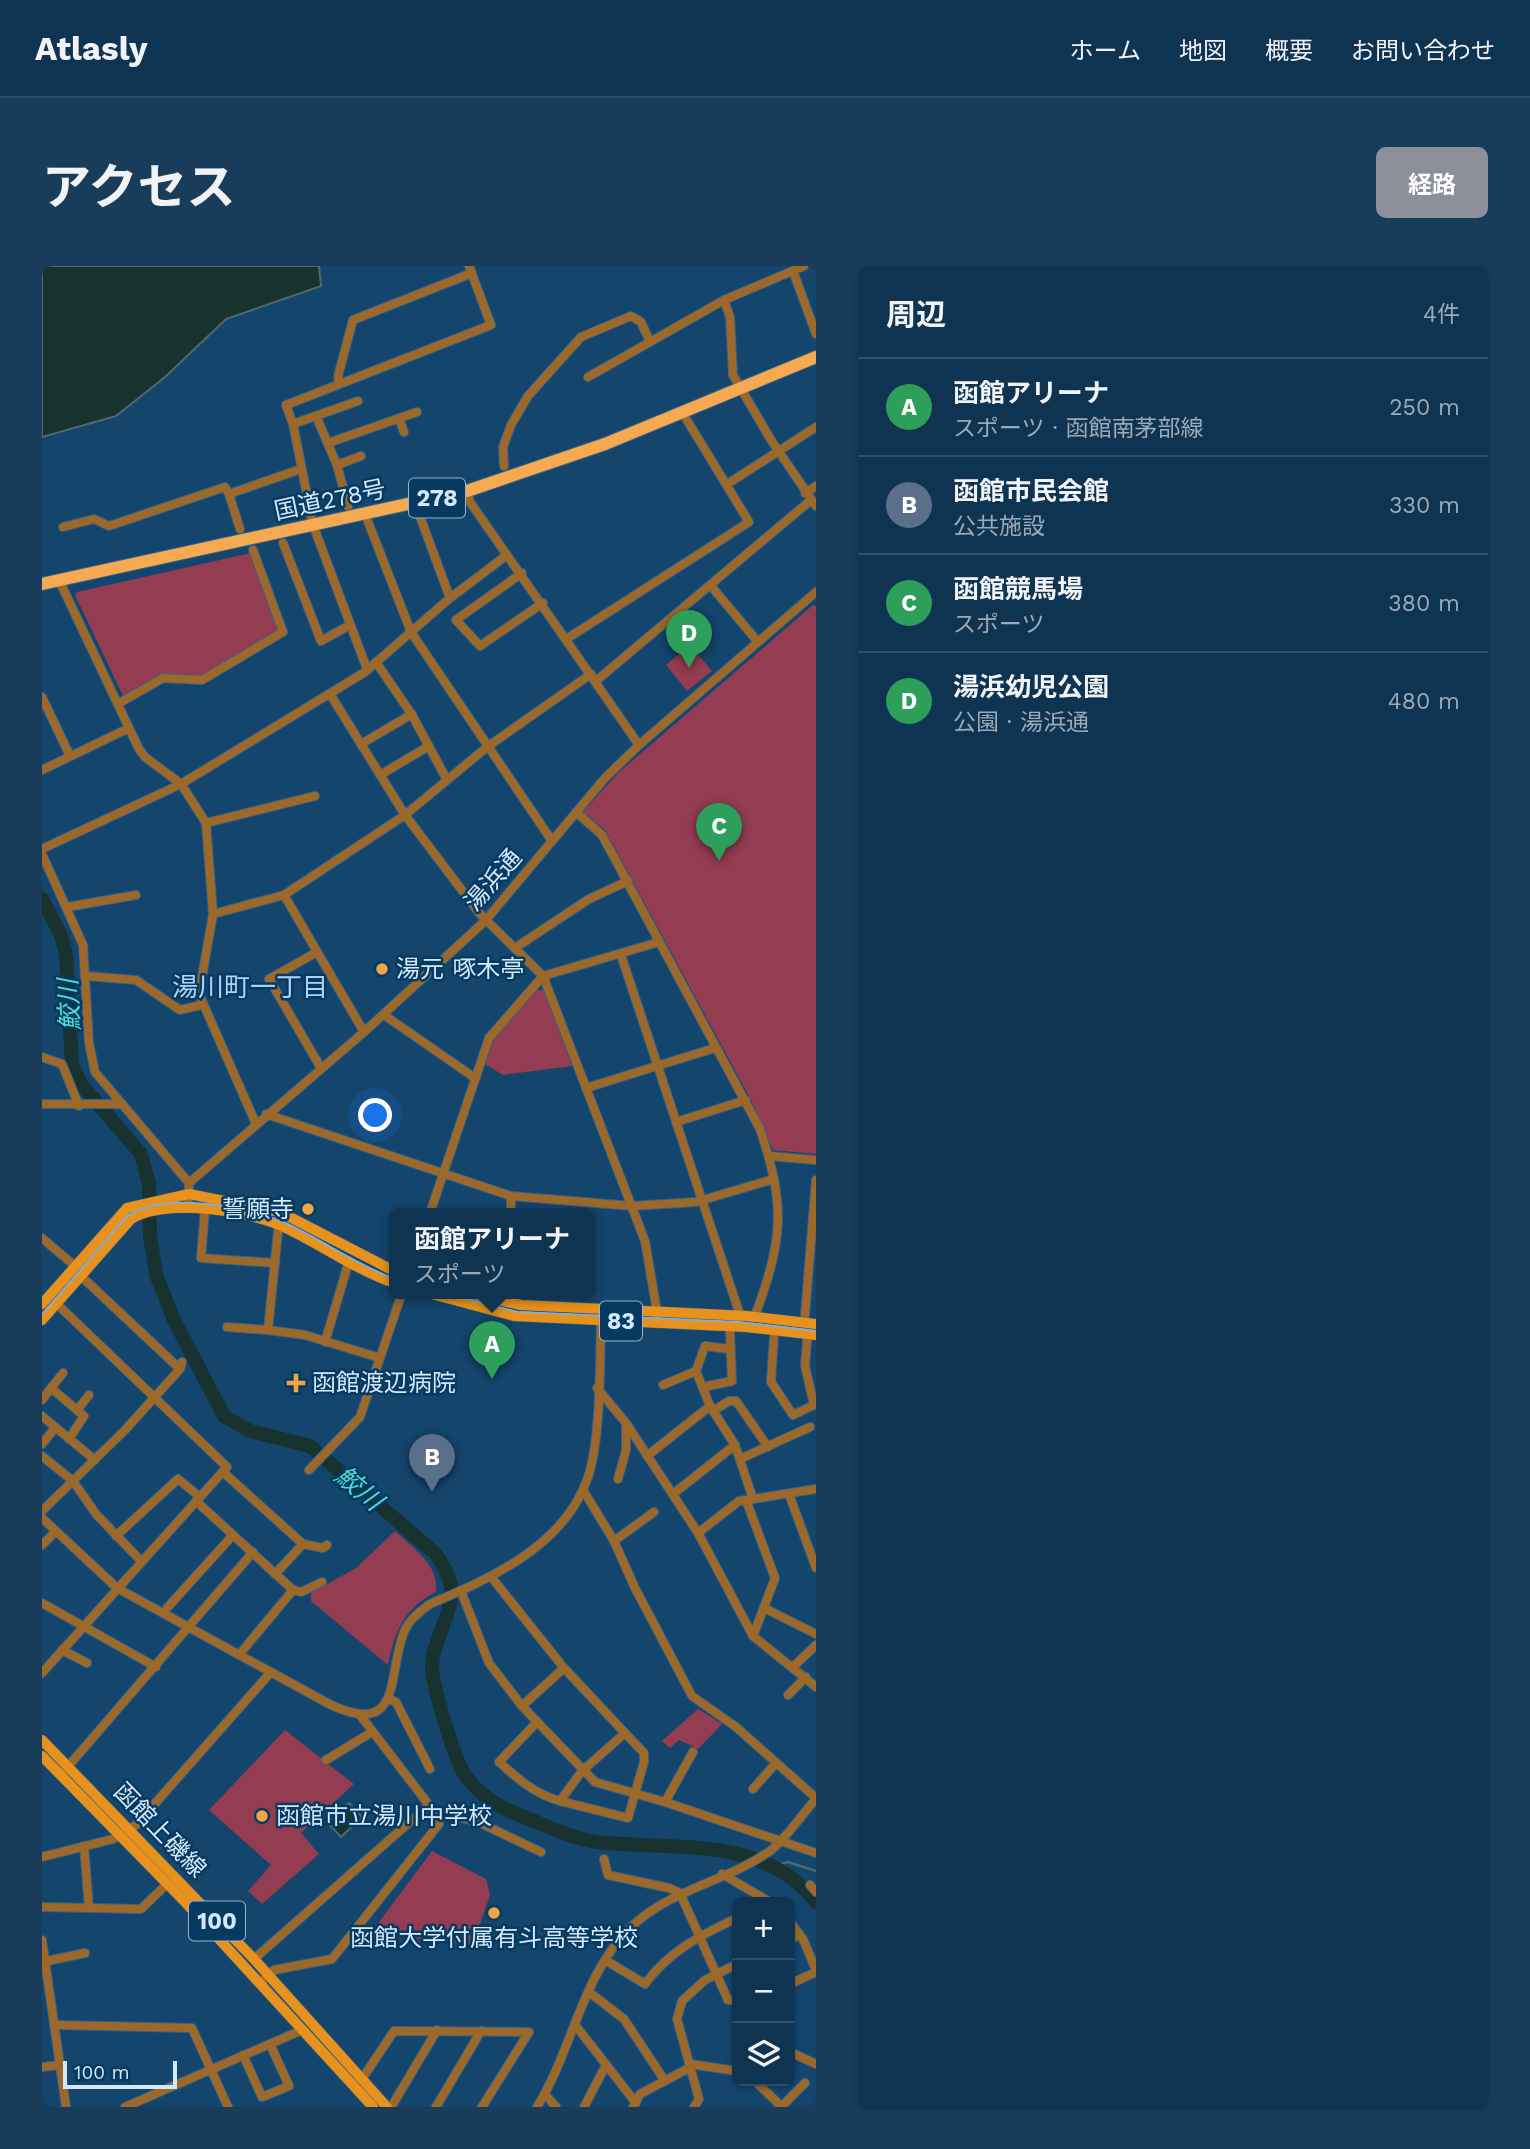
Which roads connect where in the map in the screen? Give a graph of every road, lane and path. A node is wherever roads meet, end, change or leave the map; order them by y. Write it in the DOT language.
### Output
graph roads {
  1 [pos="804,266"];
  2 [pos="470,270"];
  3 [pos="793,271"];
  4 [pos="724,300"];
  5 [pos="816,334"];
  6 [pos="650,342"];
  7 [pos="816,357"];
  8 [pos="588,377"];
  9 [pos="340,384"];
  10 [pos="740,388"];
  11 [pos="358,401"];
  12 [pos="417,412"];
  13 [pos="682,412"];
  14 [pos="316,416"];
  15 [pos="399,418"];
  16 [pos="293,424"];
  17 [pos="816,428"];
  18 [pos="404,432"];
  19 [pos="328,443"];
  20 [pos="779,452"];
  21 [pos="360,456"];
  22 [pos="337,465"];
  23 [pos="504,466"];
  24 [pos="301,469"];
  25 [pos="733,481"];
  26 [pos="816,486"];
  27 [pos="467,491"];
  28 [pos="229,494"];
  29 [pos="811,499"];
  30 [pos="415,503"];
  31 [pos="348,506"];
  32 [pos="365,514"];
  33 [pos="313,525"];
  34 [pos="63,527"];
  35 [pos="240,529"];
  36 [pos="283,543"];
  37 [pos="253,550"];
  38 [pos="507,555"];
  39 [pos="522,573"];
  40 [pos="59,580"];
  41 [pos="42,584"];
  42 [pos="711,586"];
  43 [pos="816,592"];
  44 [pos="450,598"];
  45 [pos="543,603"];
  46 [pos="350,625"];
  47 [pos="411,632"];
  48 [pos="568,638"];
  49 [pos="758,642"];
  50 [pos="376,662"];
  51 [pos="367,670"];
  52 [pos="593,678"];
  53 [pos="330,694"];
  54 [pos="42,697"];
  55 [pos="123,701"];
  56 [pos="412,714"];
  57 [pos="129,728"];
  58 [pos="361,744"];
  59 [pos="639,745"];
  60 [pos="429,746"];
  61 [pos="487,747"];
  62 [pos="70,756"];
  63 [pos="42,770"];
  64 [pos="380,775"];
  65 [pos="447,780"];
  66 [pos="180,785"];
  67 [pos="315,796"];
  68 [pos="576,812"];
  69 [pos="405,815"];
  70 [pos="206,822"];
  71 [pos="552,841"];
  72 [pos="43,856"];
  73 [pos="628,881"];
  74 [pos="136,895"];
  75 [pos="284,895"];
  76 [pos="67,907"];
  77 [pos="213,914"];
  78 [pos="485,921"];
  79 [pos="659,942"];
  80 [pos="515,948"];
  81 [pos="317,952"];
  82 [pos="621,955"];
  83 [pos="86,976"];
  84 [pos="543,976"];
  85 [pos="201,1005"];
  86 [pos="384,1014"];
  87 [pos="364,1032"];
  88 [pos="716,1048"];
  89 [pos="42,1057"];
  90 [pos="658,1066"];
  91 [pos="321,1068"];
  92 [pos="475,1078"];
  93 [pos="586,1088"];
  94 [pos="746,1100"];
  95 [pos="42,1104"];
  96 [pos="122,1104"];
  97 [pos="79,1106"];
  98 [pos="267,1114"];
  99 [pos="676,1122"];
  100 [pos="256,1124"];
  101 [pos="769,1156"];
  102 [pos="816,1160"];
  103 [pos="443,1173"];
  104 [pos="774,1179"];
  105 [pos="816,1180"];
  106 [pos="189,1183"];
  107 [pos="189,1194"];
  108 [pos="511,1196"];
  109 [pos="702,1201"];
  110 [pos="159,1204"];
  111 [pos="188,1206"];
  112 [pos="632,1206"];
  113 [pos="432,1208"];
  114 [pos="511,1208"];
  115 [pos="205,1209"];
  116 [pos="280,1212"];
  117 [pos="279,1224"];
  118 [pos="42,1238"];
  119 [pos="349,1261"];
  120 [pos="275,1264"];
  121 [pos="389,1268"];
  122 [pos="79,1272"];
  123 [pos="389,1281"];
  124 [pos="400,1299"];
  125 [pos="448,1299"];
  126 [pos="508,1299"];
  127 [pos="42,1304"];
  128 [pos="57,1304"];
  129 [pos="659,1312"];
  130 [pos="601,1315"];
  131 [pos="740,1315"];
  132 [pos="805,1315"];
  133 [pos="755,1316"];
  134 [pos="42,1320"];
  135 [pos="659,1323"];
  136 [pos="816,1324"];
  137 [pos="227,1327"];
  138 [pos="268,1330"];
  139 [pos="734,1330"];
  140 [pos="774,1336"];
  141 [pos="812,1338"];
  142 [pos="325,1342"];
  143 [pos="729,1349"];
  144 [pos="380,1358"];
  145 [pos="696,1371"];
  146 [pos="63,1373"];
  147 [pos="663,1385"];
  148 [pos="703,1387"];
  149 [pos="51,1388"];
  150 [pos="597,1388"];
  151 [pos="814,1393"];
  152 [pos="89,1395"];
  153 [pos="154,1398"];
  154 [pos="42,1400"];
  155 [pos="711,1408"];
  156 [pos="77,1410"];
  157 [pos="42,1416"];
  158 [pos="625,1423"];
  159 [pos="810,1427"];
  160 [pos="55,1428"];
  161 [pos="69,1439"];
  162 [pos="42,1444"];
  163 [pos="735,1445"];
  164 [pos="768,1447"];
  165 [pos="42,1456"];
  166 [pos="647,1456"];
  167 [pos="740,1459"];
  168 [pos="95,1460"];
  169 [pos="309,1470"];
  170 [pos="223,1472"];
  171 [pos="618,1479"];
  172 [pos="73,1481"];
  173 [pos="816,1489"];
  174 [pos="583,1490"];
  175 [pos="673,1493"];
  176 [pos="789,1494"];
  177 [pos="198,1499"];
  178 [pos="750,1499"];
  179 [pos="42,1511"];
  180 [pos="654,1512"];
  181 [pos="42,1518"];
  182 [pos="698,1533"];
  183 [pos="52,1535"];
  184 [pos="233,1535"];
  185 [pos="116,1536"];
  186 [pos="614,1541"];
  187 [pos="303,1544"];
  188 [pos="42,1545"];
  189 [pos="327,1545"];
  190 [pos="253,1552"];
  191 [pos="141,1561"];
  192 [pos="816,1568"];
  193 [pos="275,1574"];
  194 [pos="492,1578"];
  195 [pos="321,1582"];
  196 [pos="117,1588"];
  197 [pos="293,1590"];
  198 [pos="460,1591"];
  199 [pos="42,1603"];
  200 [pos="167,1608"];
  201 [pos="764,1608"];
  202 [pos="82,1626"];
  203 [pos="190,1626"];
  204 [pos="816,1634"];
  205 [pos="753,1636"];
  206 [pos="816,1645"];
  207 [pos="62,1650"];
  208 [pos="243,1650"];
  209 [pos="87,1663"];
  210 [pos="794,1666"];
  211 [pos="156,1667"];
  212 [pos="564,1668"];
  213 [pos="271,1672"];
  214 [pos="42,1673"];
  215 [pos="806,1677"];
  216 [pos="816,1687"];
  217 [pos="788,1695"];
  218 [pos="389,1699"];
  219 [pos="522,1706"];
  220 [pos="360,1715"];
  221 [pos="537,1722"];
  222 [pos="372,1732"];
  223 [pos="625,1733"];
  224 [pos="42,1740"];
  225 [pos="693,1752"];
  226 [pos="42,1756"];
  227 [pos="326,1760"];
  228 [pos="776,1763"];
  229 [pos="430,1769"];
  230 [pos="64,1771"];
  231 [pos="583,1771"];
  232 [pos="754,1788"];
  233 [pos="635,1794"];
  234 [pos="816,1799"];
  235 [pos="560,1801"];
  236 [pos="665,1802"];
  237 [pos="432,1809"];
  238 [pos="131,1829"];
  239 [pos="121,1836"];
  240 [pos="780,1840"];
  241 [pos="83,1846"];
  242 [pos="541,1852"];
  243 [pos="816,1853"];
  244 [pos="42,1857"];
  245 [pos="604,1859"];
  246 [pos="723,1874"];
  247 [pos="167,1884"];
  248 [pos="680,1893"];
  249 [pos="760,1897"];
  250 [pos="42,1908"];
  251 [pos="89,1908"];
  252 [pos="732,1921"];
  253 [pos="795,1928"];
  254 [pos="800,1935"];
  255 [pos="699,1936"];
  256 [pos="795,1937"];
  257 [pos="42,1940"];
  258 [pos="85,1953"];
  259 [pos="254,1959"];
  260 [pos="605,1960"];
  261 [pos="47,1961"];
  262 [pos="732,1966"];
  263 [pos="816,1971"];
  264 [pos="716,1973"];
  265 [pos="264,1979"];
  266 [pos="795,1982"];
  267 [pos="589,1992"];
  268 [pos="732,2000"];
  269 [pos="56,2025"];
  270 [pos="576,2026"];
  271 [pos="302,2030"];
  272 [pos="437,2030"];
  273 [pos="481,2031"];
  274 [pos="270,2044"];
  275 [pos="795,2054"];
  276 [pos="243,2055"];
  277 [pos="816,2064"];
  278 [pos="60,2065"];
  279 [pos="689,2066"];
  280 [pos="42,2067"];
  281 [pos="605,2067"];
  282 [pos="211,2070"];
  283 [pos="732,2070"];
  284 [pos="362,2079"];
  285 [pos="665,2081"];
  286 [pos="805,2083"];
  287 [pos="764,2086"];
  288 [pos="545,2094"];
  289 [pos="148,2097"];
  290 [pos="635,2105"];
  291 [pos="390,2106"];
  292 [pos="66,2107"];
  293 [pos="125,2107"];
  294 [pos="153,2107"];
  295 [pos="228,2107"];
  296 [pos="373,2107"];
  297 [pos="436,2107"];
  298 [pos="482,2107"];
  299 [pos="537,2107"];
  300 [pos="556,2107"];
  301 [pos="584,2107"];
  302 [pos="694,2107"];
  303 [pos="782,2107"];
  1 -- 3 [label="street"];
  2 -- 9 [label="street"];
  2 -- 9 [label="street"];
  3 -- 4 [label="street"];
  3 -- 5 [label="street"];
  4 -- 6 [label="street"];
  4 -- 10 [label="street"];
  6 -- 8 [label="street"];
  6 -- 23 [label="street"];
  7 -- 10 [label="highway, 国道278号 / 278"];
  9 -- 16 [label="street"];
  10 -- 13 [label="highway, 国道278号 / 278"];
  10 -- 20 [label="street"];
  11 -- 14 [label="street"];
  12 -- 15 [label="street"];
  13 -- 27 [label="highway, 国道278号 / 278"];
  13 -- 48 [label="street"];
  14 -- 16 [label="street"];
  14 -- 19 [label="street"];
  15 -- 18 [label="street"];
  15 -- 19 [label="street"];
  16 -- 24 [label="street"];
  17 -- 20 [label="street"];
  19 -- 22 [label="street"];
  20 -- 25 [label="street"];
  20 -- 29 [label="street"];
  21 -- 22 [label="street"];
  22 -- 31 [label="street"];
  24 -- 28 [label="street"];
  24 -- 33 [label="street"];
  26 -- 29 [label="street"];
  27 -- 30 [label="highway, 国道278号 / 278"];
  27 -- 38 [label="street"];
  28 -- 34 [label="street"];
  28 -- 35 [label="street"];
  29 -- 42 [label="street"];
  30 -- 32 [label="highway, 国道278号 / 278"];
  30 -- 44 [label="street"];
  32 -- 33 [label="highway, 国道278号 / 278"];
  32 -- 47 [label="street"];
  33 -- 40 [label="highway, 国道278号 / 278"];
  33 -- 46 [label="street"];
  36 -- 46 [label="street"];
  37 -- 55 [label="street"];
  38 -- 39 [label="street"];
  38 -- 44 [label="street"];
  39 -- 45 [label="street"];
  39 -- 45 [label="street"];
  40 -- 41 [label="highway, 国道278号 / 278"];
  40 -- 57 [label="street"];
  42 -- 49 [label="street"];
  42 -- 52 [label="street"];
  43 -- 49 [label="street, 湯浜通"];
  44 -- 47 [label="street"];
  45 -- 48 [label="street"];
  46 -- 51 [label="street"];
  47 -- 50 [label="street"];
  47 -- 61 [label="street"];
  48 -- 52 [label="street"];
  49 -- 59 [label="street, 湯浜通"];
  50 -- 51 [label="street"];
  50 -- 56 [label="street"];
  51 -- 53 [label="street"];
  52 -- 59 [label="street"];
  52 -- 61 [label="street"];
  53 -- 58 [label="street"];
  53 -- 66 [label="street"];
  54 -- 62 [label="street"];
  56 -- 58 [label="street"];
  56 -- 60 [label="street"];
  57 -- 62 [label="street"];
  57 -- 66 [label="street"];
  58 -- 64 [label="street"];
  59 -- 68 [label="street, 湯浜通"];
  60 -- 64 [label="street"];
  60 -- 65 [label="street"];
  61 -- 65 [label="street"];
  61 -- 71 [label="street"];
  62 -- 63 [label="street"];
  64 -- 69 [label="street"];
  65 -- 69 [label="street"];
  66 -- 70 [label="street"];
  66 -- 72 [label="street"];
  67 -- 70 [label="street"];
  68 -- 71 [label="street, 湯浜通"];
  68 -- 73 [label="street"];
  69 -- 75 [label="street"];
  69 -- 78 [label="street"];
  70 -- 77 [label="street"];
  71 -- 78 [label="street, 湯浜通"];
  72 -- 76 [label="street"];
  73 -- 79 [label="street"];
  73 -- 80 [label="street"];
  74 -- 76 [label="street"];
  75 -- 77 [label="street"];
  75 -- 81 [label="street"];
  76 -- 83 [label="street"];
  77 -- 85 [label="street"];
  78 -- 80 [label="street"];
  78 -- 86 [label="street, 湯浜通"];
  79 -- 82 [label="street"];
  79 -- 88 [label="street"];
  80 -- 84 [label="street"];
  81 -- 87 [label="street"];
  81 -- 91 [label="street"];
  82 -- 84 [label="street"];
  82 -- 90 [label="street"];
  83 -- 85 [label="street"];
  83 -- 96 [label="street"];
  84 -- 92 [label="street"];
  84 -- 93 [label="street"];
  85 -- 100 [label="street"];
  86 -- 87 [label="street, 湯浜通"];
  86 -- 92 [label="street"];
  87 -- 91 [label="street, 湯浜通"];
  88 -- 90 [label="street"];
  88 -- 94 [label="street"];
  89 -- 97 [label="street"];
  90 -- 93 [label="street"];
  90 -- 99 [label="street"];
  91 -- 98 [label="street, 湯浜通"];
  92 -- 103 [label="street"];
  93 -- 112 [label="street"];
  94 -- 99 [label="street"];
  94 -- 101 [label="street"];
  95 -- 97 [label="street"];
  96 -- 97 [label="street"];
  96 -- 106 [label="street"];
  98 -- 100 [label="street, 湯浜通"];
  98 -- 103 [label="street"];
  99 -- 109 [label="street"];
  100 -- 106 [label="street, 湯浜通"];
  101 -- 102 [label="street"];
  101 -- 104 [label="street"];
  103 -- 108 [label="street"];
  103 -- 113 [label="street"];
  104 -- 109 [label="street"];
  104 -- 133 [label="street"];
  105 -- 132 [label="street"];
  106 -- 107 [label="street"];
  107 -- 110 [label="main road"];
  107 -- 111 [label="street"];
  107 -- 116 [label="main road"];
  108 -- 112 [label="street"];
  108 -- 114 [label="street"];
  109 -- 112 [label="street"];
  109 -- 131 [label="street"];
  110 -- 111 [label="main road"];
  110 -- 122 [label="main road"];
  111 -- 115 [label="main road"];
  112 -- 129 [label="street"];
  115 -- 117 [label="main road"];
  115 -- 120 [label="street"];
  116 -- 117 [label="street"];
  116 -- 121 [label="main road"];
  117 -- 119 [label="main road"];
  117 -- 120 [label="street"];
  118 -- 122 [label="street"];
  119 -- 123 [label="main road"];
  119 -- 142 [label="street"];
  120 -- 138 [label="street"];
  122 -- 127 [label="main road"];
  122 -- 128 [label="main road"];
  122 -- 153 [label="street"];
  124 -- 144 [label="street"];
  125 -- 130 [label="main road, 83"];
  126 -- 130 [label="main road, 83"];
  128 -- 134 [label="main road"];
  128 -- 153 [label="street"];
  129 -- 130 [label="main road, 83"];
  129 -- 131 [label="main road, 83"];
  129 -- 135 [label="street"];
  130 -- 135 [label="main road, 83"];
  130 -- 150 [label="street"];
  131 -- 133 [label="main road, 83"];
  131 -- 139 [label="street"];
  133 -- 136 [label="main road, 83"];
  135 -- 139 [label="main road, 83"];
  137 -- 138 [label="street"];
  138 -- 142 [label="street"];
  139 -- 141 [label="main road, 83"];
  139 -- 143 [label="street"];
  140 -- 151 [label="street"];
  141 -- 151 [label="street"];
  142 -- 144 [label="street"];
  143 -- 145 [label="street"];
  143 -- 148 [label="street"];
  144 -- 169 [label="street"];
  145 -- 147 [label="street"];
  145 -- 148 [label="street"];
  146 -- 149 [label="street"];
  148 -- 155 [label="street"];
  149 -- 154 [label="street"];
  149 -- 156 [label="street"];
  150 -- 158 [label="street"];
  150 -- 174 [label="street"];
  152 -- 156 [label="street"];
  153 -- 168 [label="street"];
  153 -- 170 [label="street"];
  155 -- 163 [label="street"];
  155 -- 164 [label="street"];
  155 -- 166 [label="street"];
  156 -- 161 [label="street"];
  157 -- 160 [label="street"];
  158 -- 166 [label="street"];
  158 -- 171 [label="street"];
  159 -- 164 [label="street"];
  160 -- 161 [label="street"];
  160 -- 162 [label="street"];
  161 -- 168 [label="street"];
  163 -- 167 [label="street"];
  163 -- 175 [label="street"];
  164 -- 167 [label="street"];
  165 -- 172 [label="street"];
  166 -- 175 [label="street"];
  167 -- 178 [label="street"];
  168 -- 172 [label="street"];
  170 -- 177 [label="street"];
  170 -- 187 [label="street"];
  172 -- 179 [label="street"];
  172 -- 185 [label="street"];
  173 -- 176 [label="street"];
  174 -- 186 [label="street"];
  174 -- 194 [label="street"];
  175 -- 182 [label="street"];
  176 -- 178 [label="street"];
  176 -- 192 [label="street"];
  177 -- 184 [label="street"];
  177 -- 185 [label="street"];
  177 -- 191 [label="street"];
  178 -- 182 [label="street"];
  178 -- 201 [label="street"];
  180 -- 186 [label="street"];
  181 -- 196 [label="street"];
  182 -- 205 [label="street"];
  183 -- 188 [label="street"];
  184 -- 190 [label="street"];
  184 -- 200 [label="street"];
  185 -- 191 [label="street"];
  186 -- 228 [label="street"];
  187 -- 189 [label="street"];
  187 -- 193 [label="street"];
  190 -- 193 [label="street"];
  190 -- 203 [label="street"];
  191 -- 196 [label="street"];
  193 -- 197 [label="street"];
  194 -- 198 [label="street"];
  194 -- 212 [label="street"];
  195 -- 197 [label="street"];
  196 -- 202 [label="street"];
  196 -- 203 [label="street"];
  197 -- 208 [label="street"];
  198 -- 218 [label="street"];
  198 -- 219 [label="street"];
  199 -- 202 [label="street"];
  201 -- 204 [label="street"];
  201 -- 205 [label="street"];
  202 -- 207 [label="street"];
  202 -- 211 [label="street"];
  203 -- 211 [label="street"];
  203 -- 213 [label="street"];
  205 -- 210 [label="street"];
  206 -- 210 [label="street"];
  207 -- 209 [label="street"];
  207 -- 214 [label="street"];
  210 -- 215 [label="street"];
  211 -- 230 [label="street"];
  212 -- 219 [label="street"];
  212 -- 223 [label="street"];
  213 -- 220 [label="street"];
  213 -- 238 [label="street"];
  215 -- 216 [label="street"];
  215 -- 217 [label="street"];
  218 -- 220 [label="street"];
  218 -- 229 [label="street"];
  219 -- 221 [label="street"];
  220 -- 222 [label="street"];
  221 -- 231 [label="street"];
  221 -- 235 [label="street"];
  222 -- 227 [label="street"];
  222 -- 237 [label="street"];
  223 -- 231 [label="street"];
  223 -- 233 [label="street"];
  224 -- 230 [label="main road, 函館上磯線 / 100"];
  225 -- 236 [label="street"];
  226 -- 230 [label="main road, 函館上磯線 / 100"];
  228 -- 232 [label="street"];
  228 -- 234 [label="street"];
  230 -- 238 [label="main road, 函館上磯線 / 100"];
  230 -- 239 [label="main road, 函館上磯線 / 100"];
  231 -- 233 [label="street"];
  231 -- 235 [label="street"];
  233 -- 235 [label="street"];
  233 -- 236 [label="street"];
  234 -- 240 [label="street"];
  236 -- 240 [label="street"];
  237 -- 242 [label="street"];
  237 -- 259 [label="street"];
  237 -- 265 [label="street"];
  238 -- 239 [label="street"];
  238 -- 259 [label="main road, 函館上磯線 / 100"];
  239 -- 241 [label="street"];
  239 -- 247 [label="main road, 函館上磯線 / 100"];
  240 -- 243 [label="street"];
  240 -- 246 [label="street"];
  241 -- 244 [label="street"];
  241 -- 251 [label="street"];
  245 -- 248 [label="street"];
  246 -- 248 [label="street"];
  246 -- 249 [label="street"];
  247 -- 251 [label="street"];
  247 -- 265 [label="main road, 函館上磯線 / 100"];
  248 -- 255 [label="street"];
  248 -- 260 [label="street"];
  250 -- 251 [label="street"];
  252 -- 255 [label="street"];
  253 -- 254 [label="street"];
  254 -- 256 [label="street"];
  254 -- 263 [label="street"];
  255 -- 260 [label="street"];
  255 -- 264 [label="street"];
  257 -- 261 [label="street"];
  258 -- 261 [label="street"];
  259 -- 265 [label="main road, 函館上磯線 / 100"];
  260 -- 267 [label="street"];
  261 -- 269 [label="street"];
  262 -- 264 [label="street"];
  263 -- 266 [label="street"];
  264 -- 268 [label="street"];
  264 -- 279 [label="street"];
  265 -- 271 [label="main road, 函館上磯線 / 100"];
  265 -- 284 [label="main road, 函館上磯線 / 100"];
  267 -- 270 [label="street"];
  267 -- 285 [label="street"];
  269 -- 278 [label="street"];
  269 -- 282 [label="street"];
  270 -- 281 [label="street"];
  270 -- 288 [label="street"];
  271 -- 274 [label="street"];
  271 -- 296 [label="main road, 函館上磯線 / 100"];
  272 -- 273 [label="street"];
  272 -- 284 [label="street"];
  272 -- 291 [label="street"];
  273 -- 297 [label="street"];
  273 -- 298 [label="street"];
  274 -- 276 [label="street"];
  274 -- 276 [label="street"];
  275 -- 277 [label="street"];
  276 -- 282 [label="street"];
  278 -- 280 [label="street"];
  278 -- 292 [label="street"];
  279 -- 283 [label="street"];
  279 -- 285 [label="street"];
  279 -- 302 [label="street"];
  281 -- 290 [label="street"];
  281 -- 301 [label="street"];
  282 -- 289 [label="street"];
  282 -- 295 [label="street"];
  284 -- 291 [label="main road, 函館上磯線 / 100"];
  285 -- 290 [label="street"];
  286 -- 303 [label="street"];
  287 -- 303 [label="street"];
  288 -- 299 [label="street"];
  288 -- 300 [label="street"];
  289 -- 293 [label="street"];
  289 -- 294 [label="street"];
}
